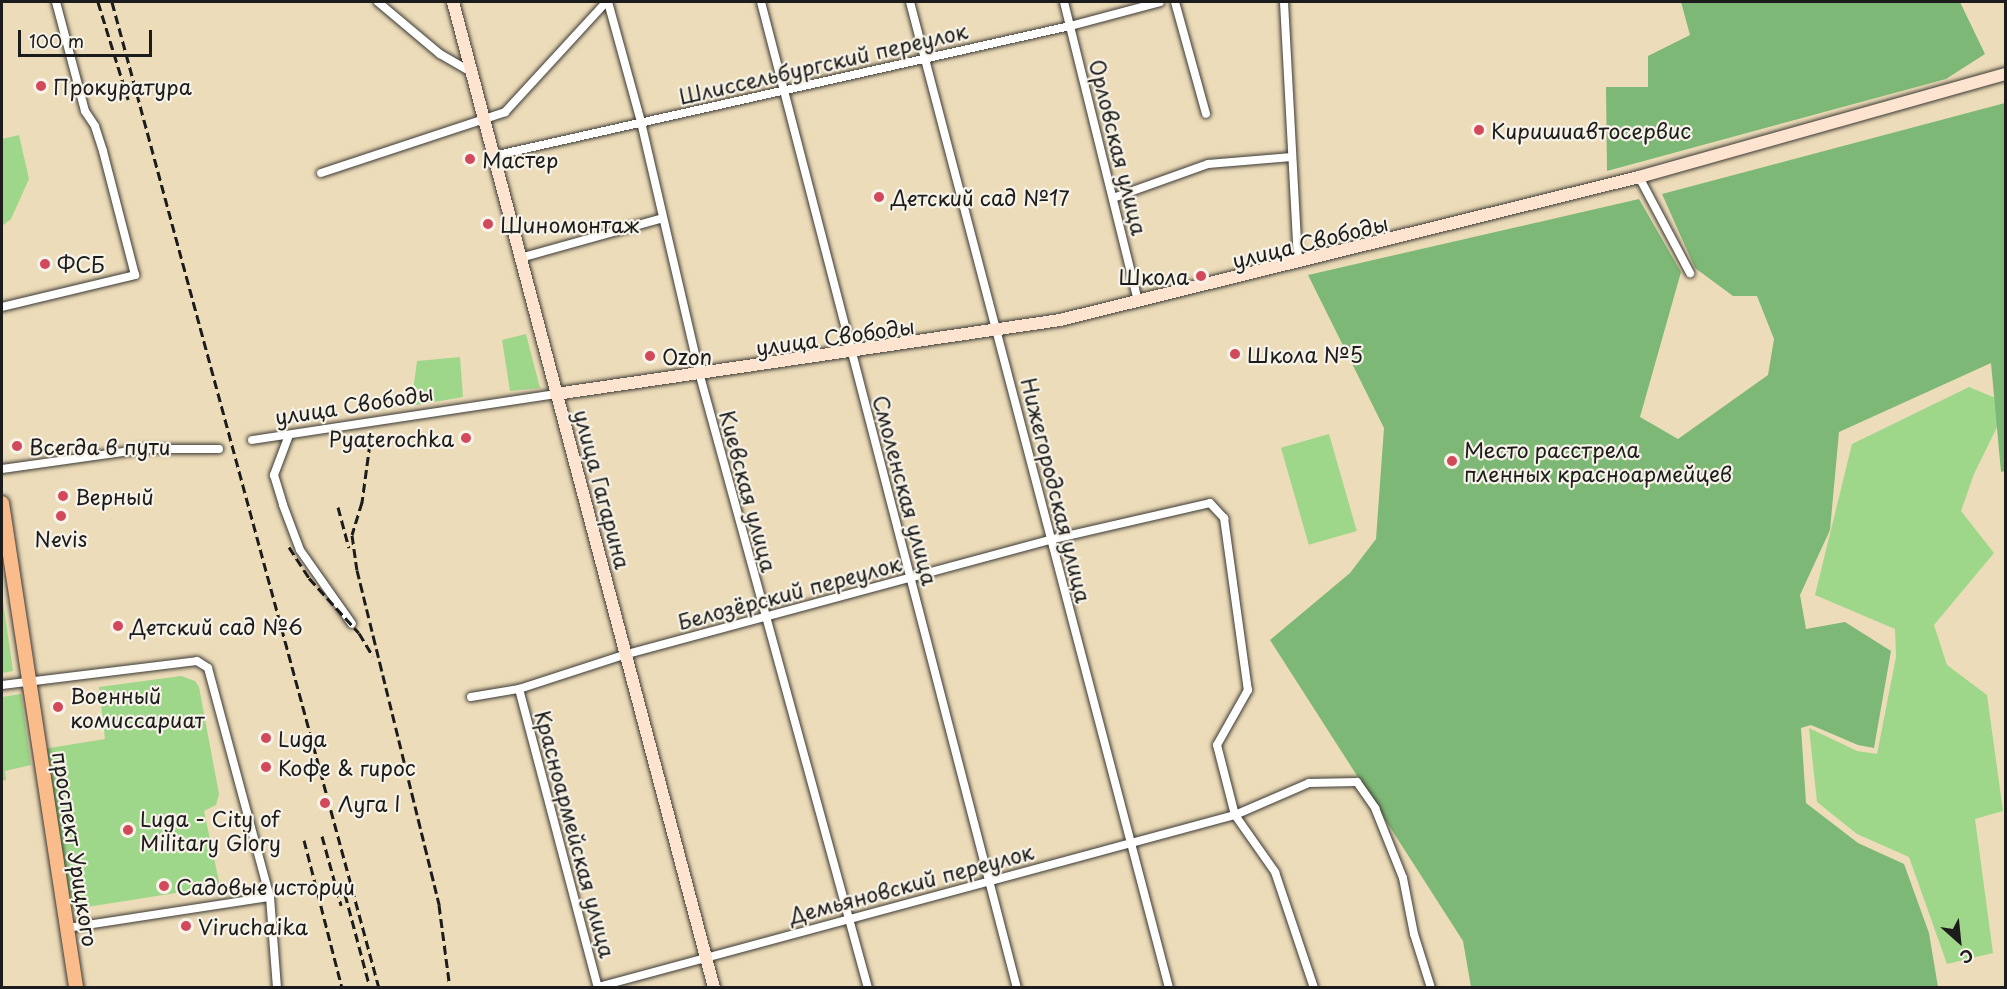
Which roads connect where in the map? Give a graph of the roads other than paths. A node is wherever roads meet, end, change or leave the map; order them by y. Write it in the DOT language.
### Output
graph roads {
  1 [pos="56,2"];
  2 [pos="378,2"];
  3 [pos="453,2"];
  4 [pos="607,2"];
  5 [pos="761,2"];
  6 [pos="910,2"];
  7 [pos="1064,2"];
  8 [pos="1160,2"];
  9 [pos="1175,2"];
  10 [pos="1284,2"];
  11 [pos="1070,26"];
  12 [pos="926,58"];
  13 [pos="471,72"];
  14 [pos="2006,74"];
  15 [pos="785,91"];
  16 [pos="1206,114"];
  17 [pos="483,117"];
  18 [pos="641,122"];
  19 [pos="493,156"];
  20 [pos="1292,157"];
  21 [pos="321,172"];
  22 [pos="1639,177"];
  23 [pos="1113,198"];
  24 [pos="663,218"];
  25 [pos="520,258"];
  26 [pos="1298,263"];
  27 [pos="1690,273"];
  28 [pos="1138,302"];
  29 [pos="2,307"];
  30 [pos="999,332"];
  31 [pos="852,353"];
  32 [pos="700,376"];
  33 [pos="556,394"];
  34 [pos="289,435"];
  35 [pos="252,440"];
  36 [pos="219,448"];
  37 [pos="2,469"];
  38 [pos="2,503"];
  39 [pos="1049,540"];
  40 [pos="910,578"];
  41 [pos="765,619"];
  42 [pos="352,624"];
  43 [pos="627,654"];
  44 [pos="29,682"];
  45 [pos="2,685"];
  46 [pos="519,689"];
  47 [pos="471,697"];
  48 [pos="1235,815"];
  49 [pos="1130,844"];
  50 [pos="988,879"];
  51 [pos="270,897"];
  52 [pos="849,918"];
  53 [pos="67,928"];
  54 [pos="706,958"];
  55 [pos="76,987"];
  56 [pos="277,987"];
  57 [pos="598,987"];
  58 [pos="714,987"];
  59 [pos="868,987"];
  60 [pos="1017,987"];
  61 [pos="1169,987"];
  62 [pos="1314,987"];
  63 [pos="1431,987"];
  1 -- 29 [label="street"];
  2 -- 13 [label="street"];
  3 -- 13 [label="street, улица Гагарина"];
  4 -- 17 [label="street"];
  4 -- 18 [label="street, Киевская улица"];
  5 -- 15 [label="street, Смоленская улица"];
  6 -- 12 [label="street, Нижегородская улица"];
  7 -- 11 [label="street, Орловская улица"];
  8 -- 11 [label="street, Шлиссельбургский переулок"];
  9 -- 16 [label="street"];
  10 -- 20 [label="street"];
  11 -- 12 [label="street, Шлиссельбургский переулок"];
  11 -- 23 [label="street, Орловская улица"];
  12 -- 15 [label="street, Шлиссельбургский переулок"];
  12 -- 30 [label="street, Нижегородская улица"];
  13 -- 17 [label="street, улица Гагарина"];
  14 -- 22 [label="street, улица Свободы"];
  15 -- 18 [label="street, Шлиссельбургский переулок"];
  15 -- 31 [label="street, Смоленская улица"];
  17 -- 19 [label="street, улица Гагарина"];
  17 -- 21 [label="street"];
  18 -- 19 [label="street, Шлиссельбургский переулок"];
  18 -- 24 [label="street, Киевская улица"];
  19 -- 25 [label="street, улица Гагарина"];
  20 -- 23 [label="street"];
  20 -- 26 [label="street"];
  22 -- 26 [label="street, улица Свободы"];
  22 -- 27 [label="street"];
  23 -- 28 [label="street, Орловская улица"];
  24 -- 25 [label="street"];
  24 -- 32 [label="street, Киевская улица"];
  25 -- 33 [label="street, улица Гагарина"];
  26 -- 28 [label="street, улица Свободы"];
  28 -- 30 [label="street, улица Свободы"];
  30 -- 31 [label="street, улица Свободы"];
  30 -- 39 [label="street, Нижегородская улица"];
  31 -- 32 [label="street, улица Свободы"];
  31 -- 40 [label="street, Смоленская улица"];
  32 -- 33 [label="street, улица Свободы"];
  32 -- 41 [label="street, Киевская улица"];
  33 -- 34 [label="street, улица Свободы"];
  33 -- 43 [label="street, улица Гагарина"];
  34 -- 35 [label="street, улица Свободы"];
  34 -- 42 [label="street"];
  36 -- 37 [label="street"];
  38 -- 44 [label="main road, проспект Урицкого"];
  39 -- 40 [label="street, Белозёрский переулок"];
  39 -- 48 [label="street, Белозёрский переулок"];
  39 -- 49 [label="street, Нижегородская улица"];
  40 -- 41 [label="street, Белозёрский переулок"];
  40 -- 50 [label="street, Смоленская улица"];
  41 -- 43 [label="street, Белозёрский переулок"];
  41 -- 52 [label="street, Киевская улица"];
  43 -- 46 [label="street, Белозёрский переулок"];
  43 -- 54 [label="street, улица Гагарина"];
  44 -- 45 [label="street"];
  44 -- 51 [label="street"];
  44 -- 53 [label="main road, проспект Урицкого"];
  46 -- 47 [label="street, Белозёрский переулок"];
  46 -- 57 [label="street, Красноармейская улица"];
  48 -- 49 [label="street, Демьяновский переулок"];
  48 -- 62 [label="street"];
  48 -- 63 [label="street, Демьяновский переулок"];
  49 -- 50 [label="street, Демьяновский переулок"];
  49 -- 61 [label="street, Нижегородская улица"];
  50 -- 52 [label="street, Демьяновский переулок"];
  50 -- 60 [label="street, Смоленская улица"];
  51 -- 53 [label="street"];
  51 -- 56 [label="street"];
  52 -- 54 [label="street, Демьяновский переулок"];
  52 -- 59 [label="street, Киевская улица"];
  53 -- 55 [label="main road, проспект Урицкого"];
  54 -- 57 [label="street, Демьяновский переулок"];
  54 -- 58 [label="street, улица Гагарина"];
}
